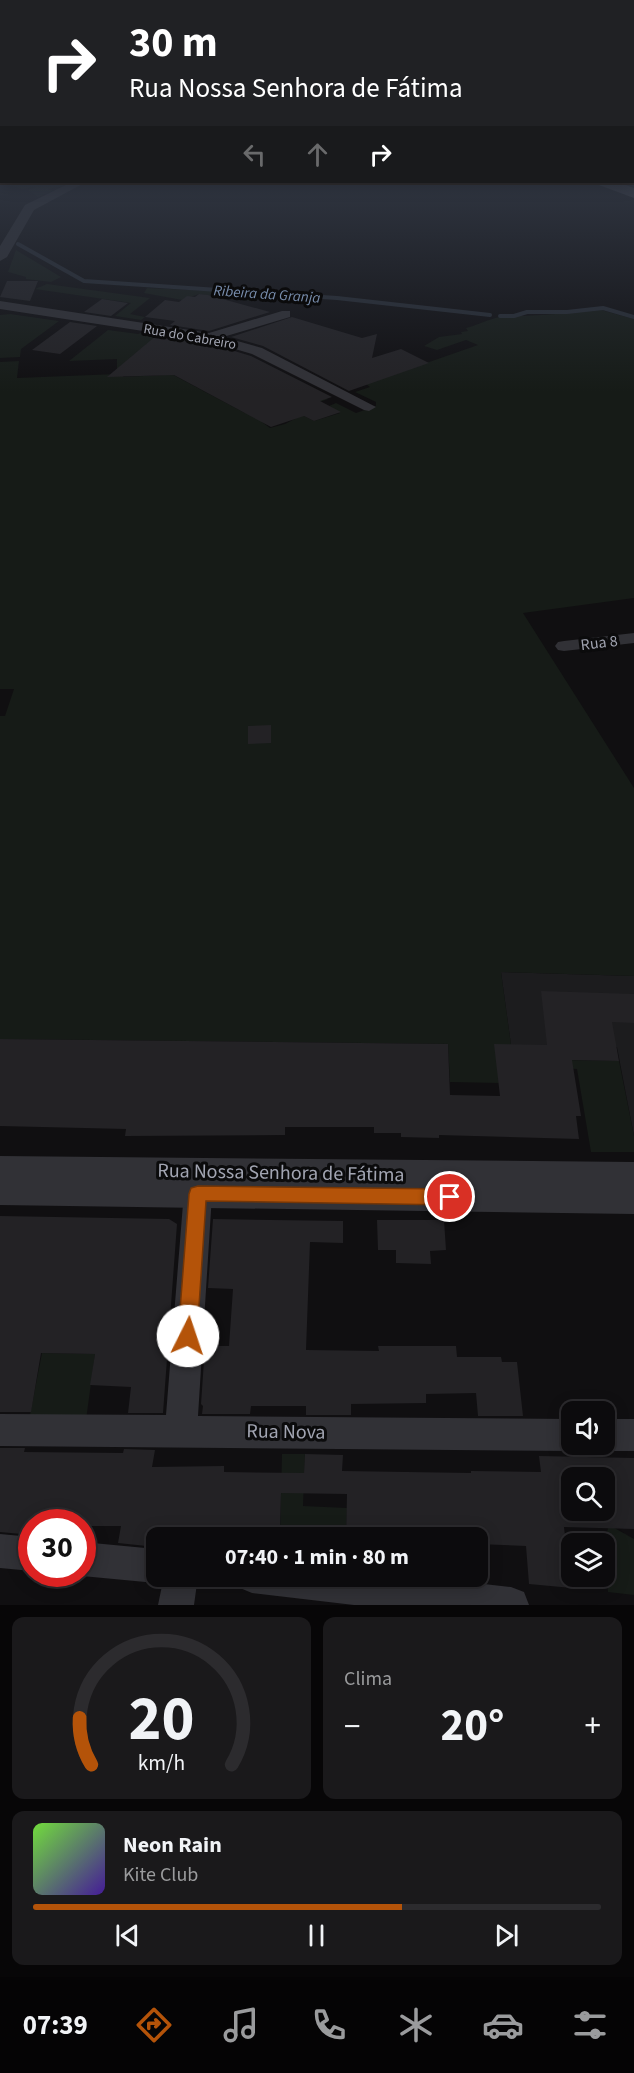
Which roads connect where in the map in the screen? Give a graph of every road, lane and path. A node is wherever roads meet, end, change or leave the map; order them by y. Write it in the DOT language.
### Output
graph roads {
  1 [pos="9,242"];
  2 [pos="0,257"];
  3 [pos="0,306"];
  4 [pos="0,311"];
  5 [pos="34,312"];
  6 [pos="286,314"];
  7 [pos="210,337"];
  8 [pos="369,407"];
  9 [pos="628,639"];
  10 [pos="564,646"];
  11 [pos="634,658"];
  12 [pos="0,1170"];
  13 [pos="634,1176"];
  14 [pos="199,1183"];
  15 [pos="0,1190"];
  16 [pos="634,1199"];
  17 [pos="0,1430"];
  18 [pos="181,1430"];
  19 [pos="561,1435"];
  20 [pos="615,1435"];
  21 [pos="634,1436"];
  22 [pos="0,1551"];
  23 [pos="18,1553"];
  24 [pos="96,1560"];
  25 [pos="146,1565"];
  26 [pos="178,1587"];
  27 [pos="350,1587"];
  28 [pos="176,1605"];
  29 [pos="511,1605"];
  1 -- 2 [label="street"];
  3 -- 5 [label="street"];
  4 -- 5 [label="street"];
  5 -- 7 [label="street, Rua do Cabreiro"];
  6 -- 7 [label="street"];
  7 -- 8 [label="street, Rua do Cabreiro"];
  9 -- 10 [label="street, Rua 8"];
  9 -- 11 [label="street"];
  12 -- 14 [label="street, Rua Nossa Senhora de Fátima"];
  13 -- 14 [label="street, Rua Nossa Senhora de Fátima"];
  14 -- 15 [label="street, Rua Nossa Senhora de Fátima"];
  14 -- 16 [label="street, Rua Nossa Senhora de Fátima"];
  14 -- 18 [label="street"];
  17 -- 18 [label="street, Rua Nova"];
  18 -- 19 [label="street, Rua Nova"];
  20 -- 21 [label="street"];
  22 -- 23 [label="street"];
  24 -- 25 [label="street"];
  26 -- 28 [label="street"];
  27 -- 29 [label="street"];
}
